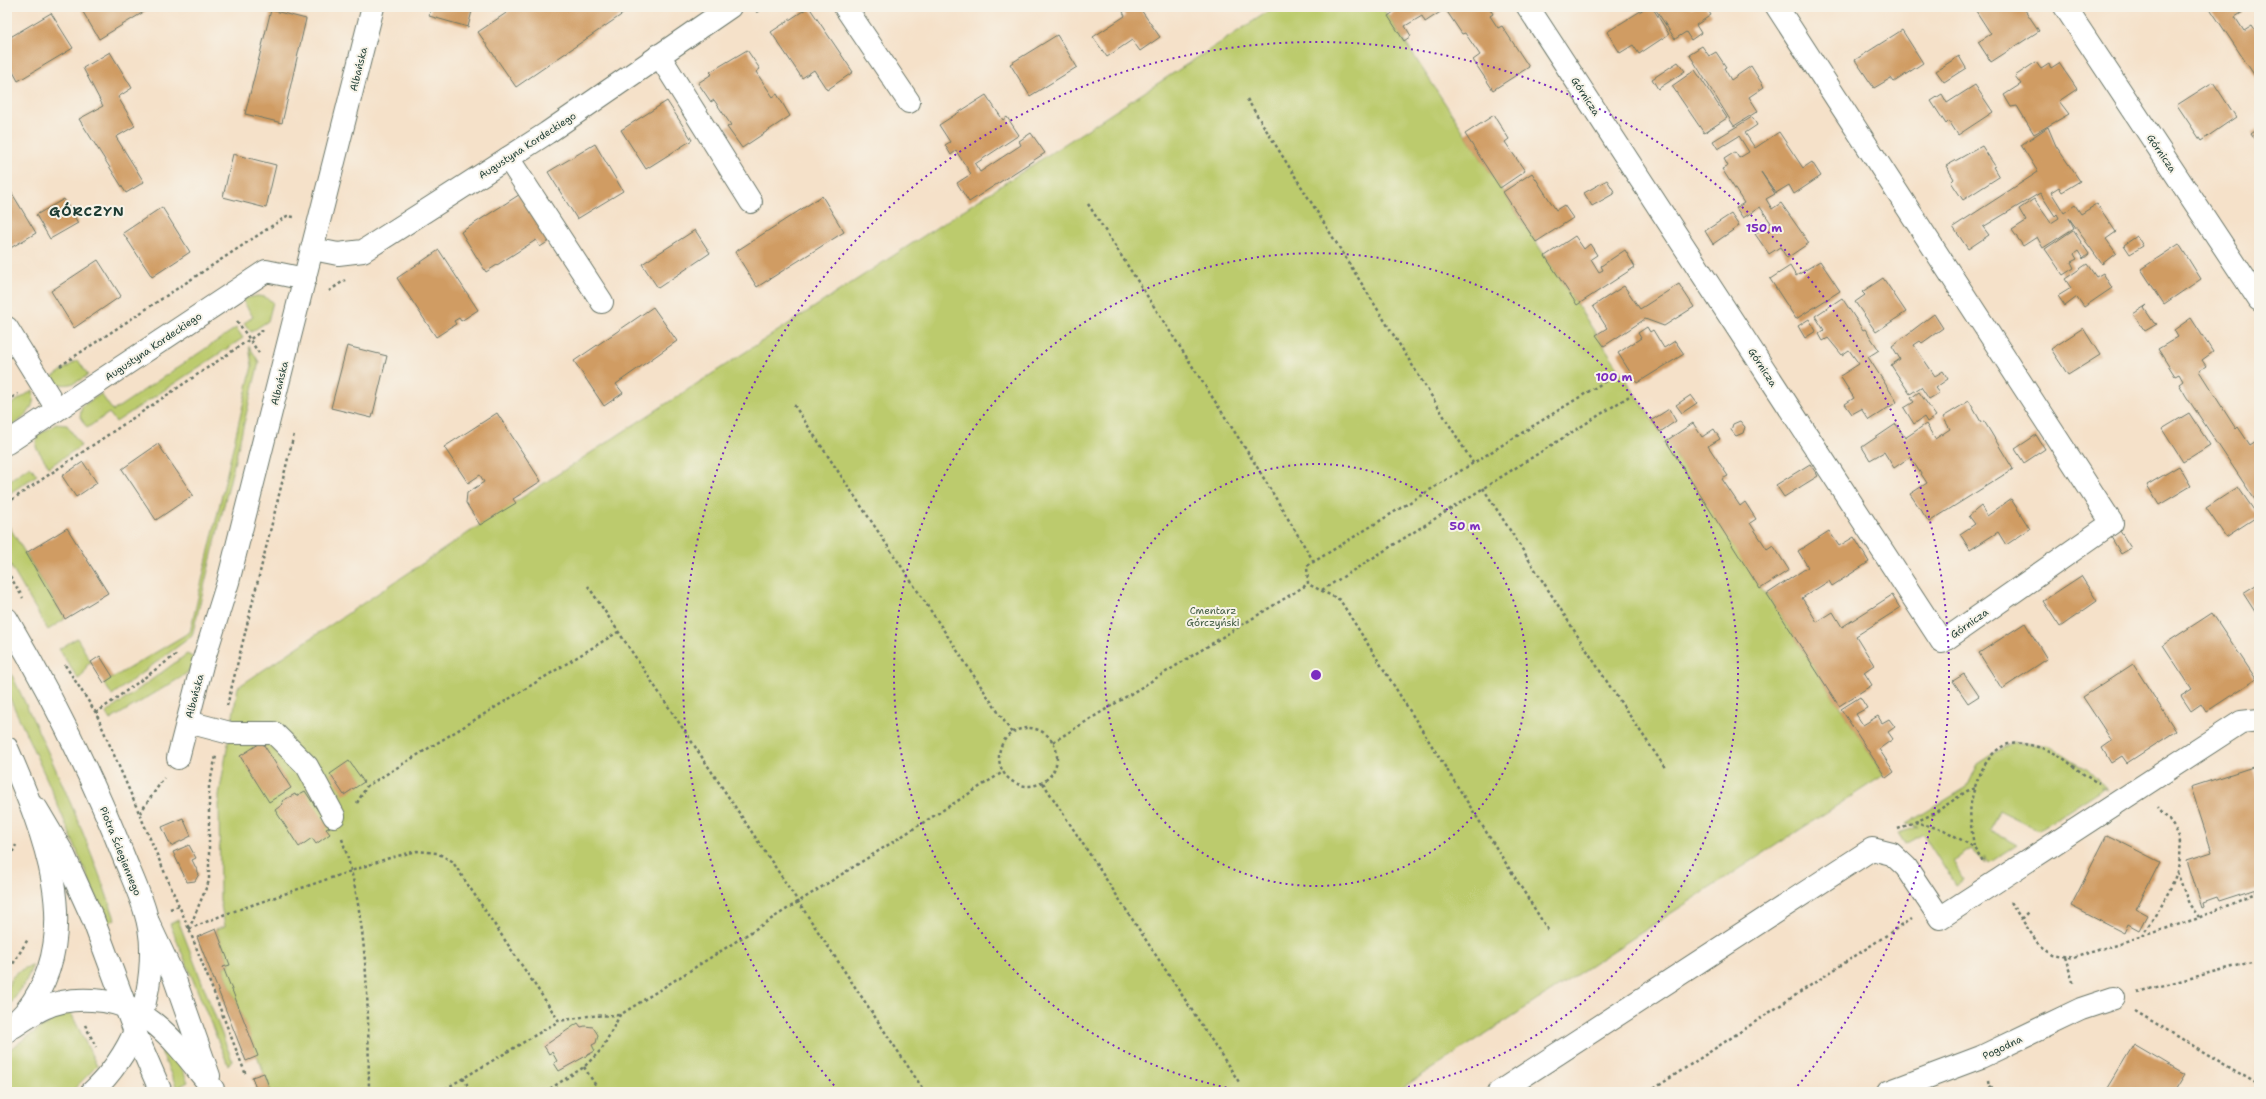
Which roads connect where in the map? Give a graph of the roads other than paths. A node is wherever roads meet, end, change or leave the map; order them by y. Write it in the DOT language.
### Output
graph roads {
  1 [pos="373,7"];
  2 [pos="730,7"];
  3 [pos="845,7"];
  4 [pos="1528,7"];
  5 [pos="1777,7"];
  6 [pos="2065,7"];
  7 [pos="659,55"];
  8 [pos="909,102"];
  9 [pos="508,158"];
  10 [pos="752,202"];
  11 [pos="313,249"];
  12 [pos="305,279"];
  13 [pos="2259,300"];
  14 [pos="602,302"];
  15 [pos="7,328"];
  16 [pos="57,409"];
  17 [pos="7,443"];
  18 [pos="7,619"];
  19 [pos="2259,720"];
  20 [pos="188,722"];
  21 [pos="7,748"];
  22 [pos="178,758"];
  23 [pos="24,785"];
  24 [pos="334,816"];
  25 [pos="147,919"];
  26 [pos="2114,998"];
  27 [pos="135,1017"];
  28 [pos="7,1031"];
  29 [pos="214,1091"];
  30 [pos="92,1092"];
  31 [pos="161,1092"];
  32 [pos="1499,1092"];
  33 [pos="1888,1092"];
  1 -- 11 [label="street, Albańska"];
  2 -- 7 [label="street, Augustyna Kordeckiego"];
  3 -- 8 [label="street"];
  4 -- 5 [label="street, Górnicza"];
  6 -- 13 [label="street, Górnicza"];
  7 -- 9 [label="street, Augustyna Kordeckiego"];
  7 -- 10 [label="street"];
  9 -- 11 [label="street, Augustyna Kordeckiego"];
  9 -- 14 [label="street"];
  11 -- 12 [label="street, Albańska"];
  12 -- 16 [label="street, Augustyna Kordeckiego"];
  12 -- 20 [label="street, Albańska"];
  15 -- 16 [label="street"];
  16 -- 17 [label="street, Augustyna Kordeckiego"];
  18 -- 25 [label="street, Piotra Ściegiennego"];
  19 -- 32 [label="street"];
  20 -- 22 [label="street, Albańska"];
  20 -- 24 [label="street"];
  21 -- 23 [label="street"];
  23 -- 27 [label="street"];
  23 -- 28 [label="street"];
  25 -- 27 [label="street"];
  25 -- 29 [label="street, Piotra Ściegiennego"];
  26 -- 33 [label="street, Pogodna"];
  27 -- 28 [label="street"];
  27 -- 29 [label="street"];
  27 -- 30 [label="street"];
  27 -- 31 [label="street"];
}
